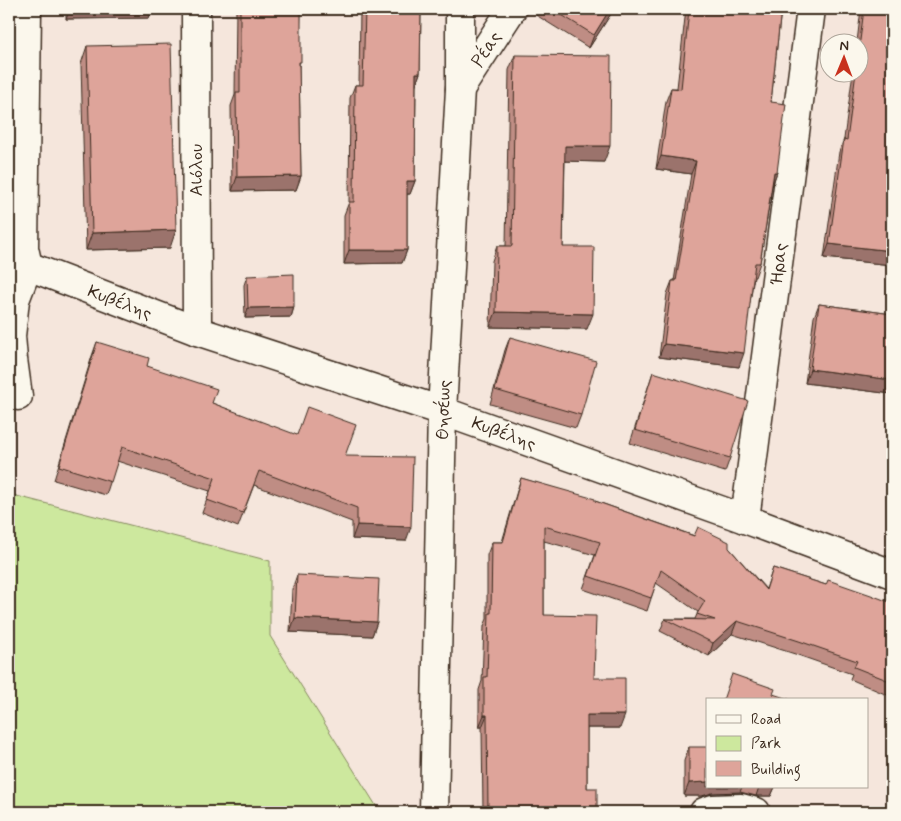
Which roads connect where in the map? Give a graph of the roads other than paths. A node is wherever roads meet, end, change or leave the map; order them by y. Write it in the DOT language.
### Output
graph roads {
  1 [pos="27,9"];
  2 [pos="196,9"];
  3 [pos="460,9"];
  4 [pos="509,9"];
  5 [pos="811,9"];
  6 [pos="460,89"];
  7 [pos="28,266"];
  8 [pos="197,331"];
  9 [pos="18,396"];
  10 [pos="442,411"];
  11 [pos="745,519"];
  12 [pos="892,574"];
  13 [pos="434,812"];
  14 [pos="704,812"];
  15 [pos="756,812"];
  1 -- 7 [label="street"];
  2 -- 8 [label="street, Αιόλου"];
  3 -- 6 [label="street, Θησέως"];
  4 -- 6 [label="street, Ρέας"];
  5 -- 11 [label="street, Ήρας"];
  6 -- 10 [label="street, Θησέως"];
  7 -- 8 [label="street, Κυβέλης"];
  7 -- 9 [label="street"];
  8 -- 10 [label="street, Κυβέλης"];
  10 -- 11 [label="street, Κυβέλης"];
  10 -- 13 [label="street, Θησέως"];
  11 -- 12 [label="street, Κυβέλης"];
  14 -- 15 [label="street"];
}
